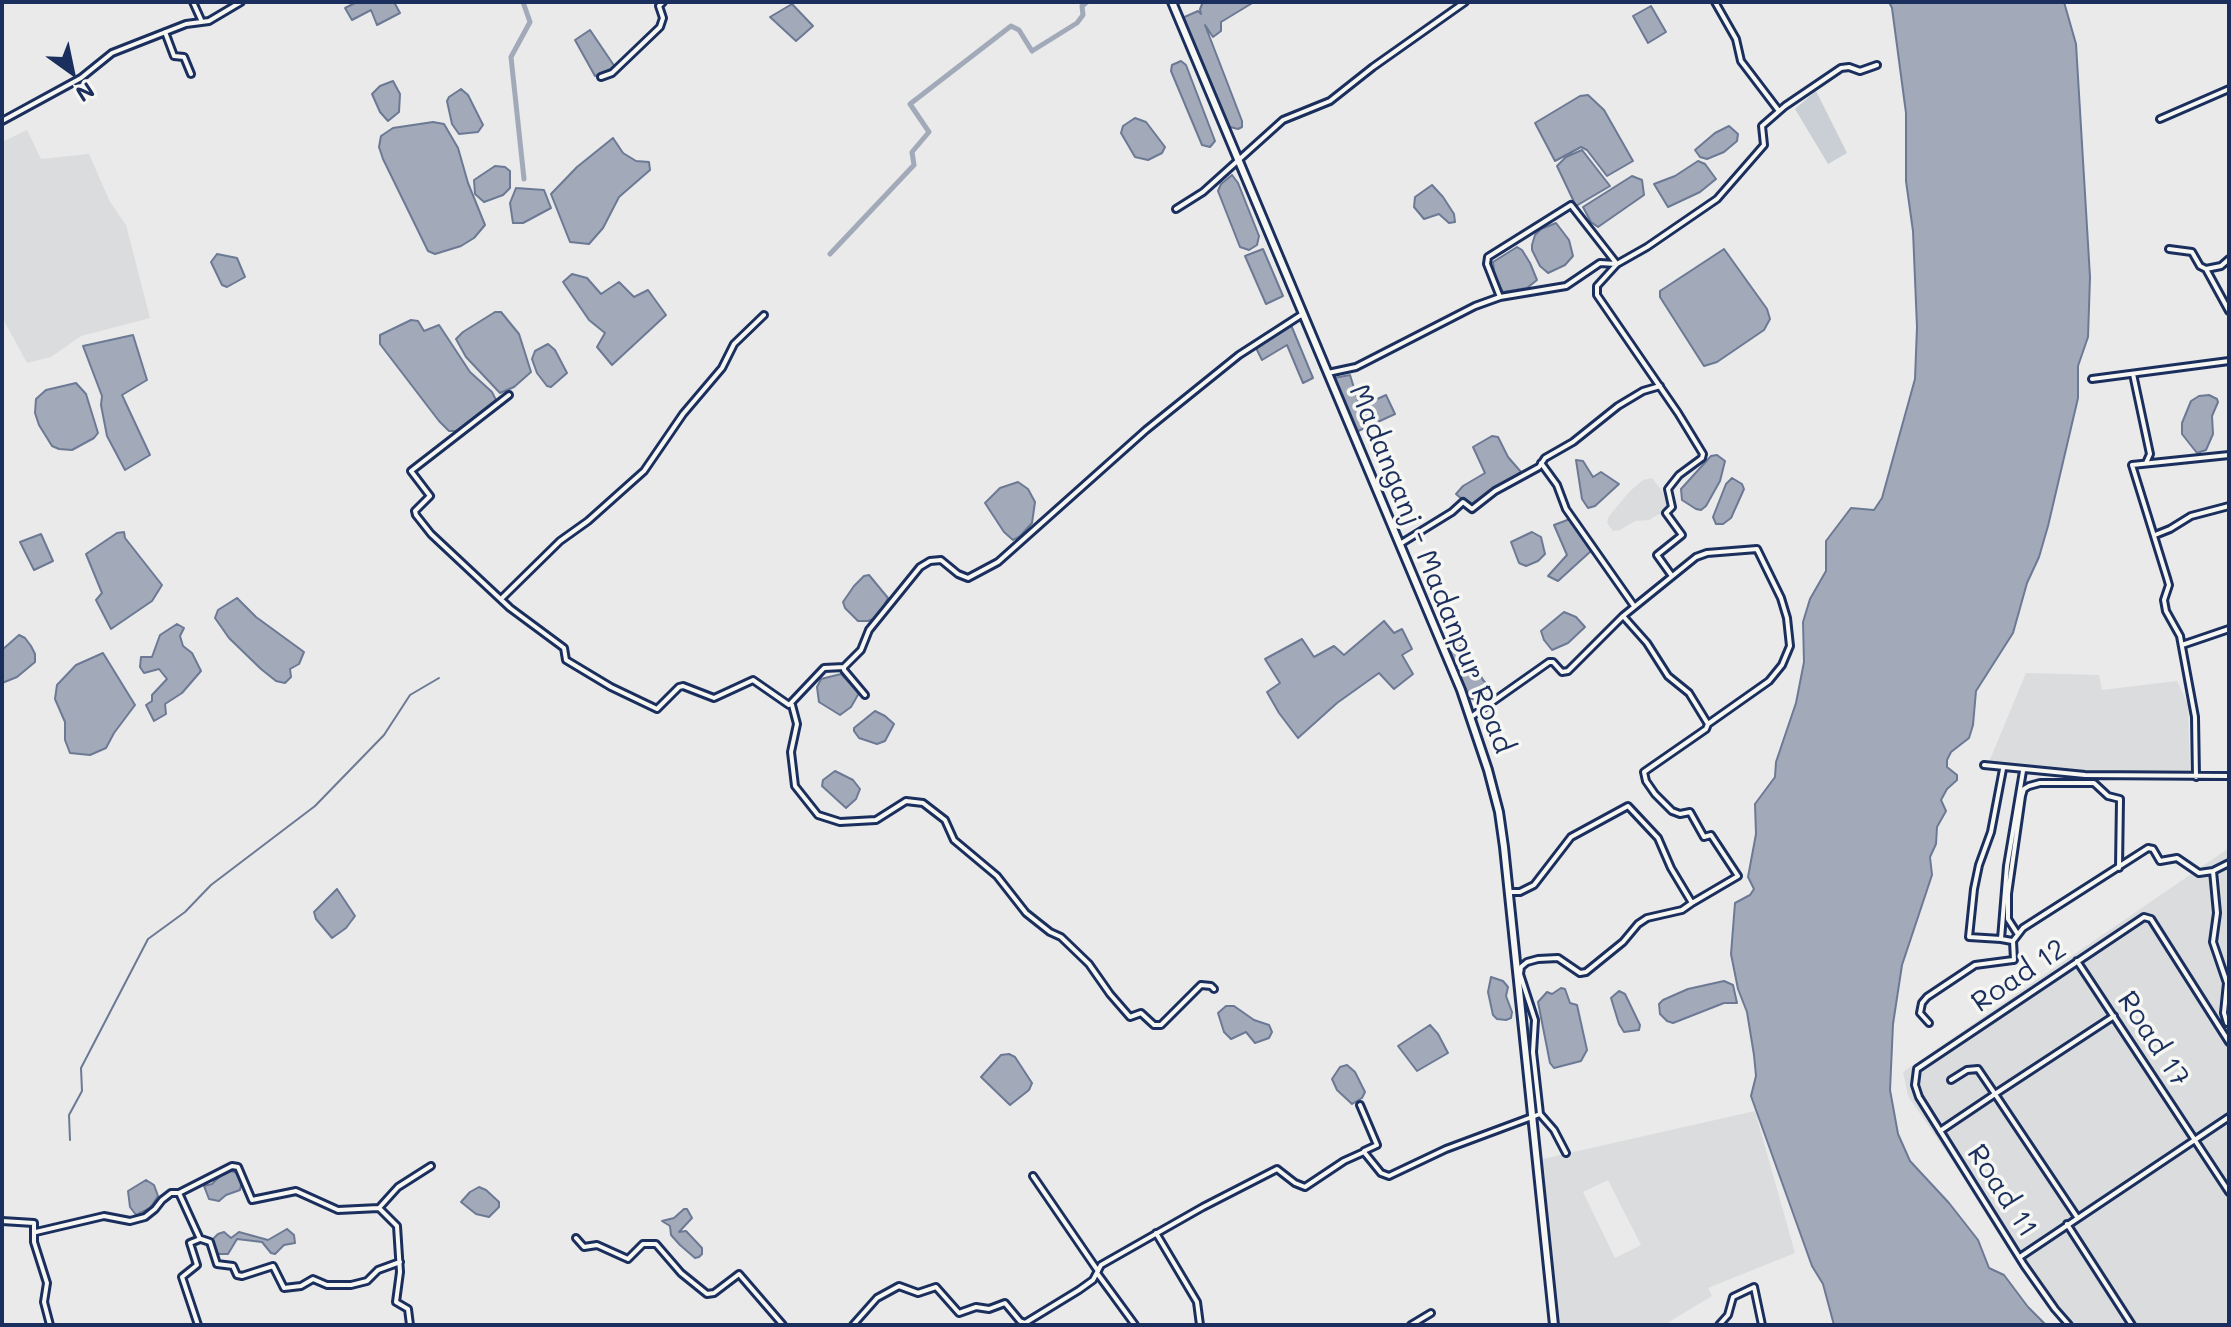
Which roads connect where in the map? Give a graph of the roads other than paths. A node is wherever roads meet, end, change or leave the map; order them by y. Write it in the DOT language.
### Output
graph roads {
  1 [pos="193,2"];
  2 [pos="241,2"];
  3 [pos="663,2"];
  4 [pos="1172,2"];
  5 [pos="1465,2"];
  6 [pos="1715,2"];
  7 [pos="202,22"];
  8 [pos="165,32"];
  9 [pos="1877,65"];
  10 [pos="191,74"];
  11 [pos="601,77"];
  12 [pos="2229,89"];
  13 [pos="1779,111"];
  14 [pos="2160,119"];
  15 [pos="2,121"];
  16 [pos="1238,162"];
  17 [pos="1176,209"];
  18 [pos="2169,249"];
  19 [pos="2229,259"];
  20 [pos="1617,264"];
  21 [pos="2206,269"];
  22 [pos="1500,297"];
  23 [pos="2229,311"];
  24 [pos="764,315"];
  25 [pos="1301,315"];
  26 [pos="2229,361"];
  27 [pos="1328,373"];
  28 [pos="2133,374"];
  29 [pos="2092,379"];
  30 [pos="1660,386"];
  31 [pos="509,395"];
  32 [pos="2229,455"];
  33 [pos="1541,463"];
  34 [pos="2146,463"];
  35 [pos="2229,506"];
  36 [pos="2155,535"];
  37 [pos="1400,544"];
  38 [pos="1672,576"];
  39 [pos="501,599"];
  40 [pos="1634,606"];
  41 [pos="1623,616"];
  42 [pos="2229,629"];
  43 [pos="2182,645"];
  44 [pos="844,667"];
  45 [pos="865,695"];
  46 [pos="792,705"];
  47 [pos="1471,717"];
  48 [pos="1708,724"];
  49 [pos="1984,765"];
  50 [pos="2004,768"];
  51 [pos="2023,771"];
  52 [pos="2229,776"];
  53 [pos="2196,777"];
  54 [pos="2229,863"];
  55 [pos="2119,868"];
  56 [pos="2213,871"];
  57 [pos="1508,892"];
  58 [pos="1692,903"];
  59 [pos="2017,933"];
  60 [pos="2001,939"];
  61 [pos="2013,941"];
  62 [pos="2077,961"];
  63 [pos="2228,982"];
  64 [pos="1214,989"];
  65 [pos="2114,1016"];
  66 [pos="1929,1023"];
  67 [pos="2228,1023"];
  68 [pos="2220,1027"];
  69 [pos="2229,1042"];
  70 [pos="1915,1073"];
  71 [pos="1951,1080"];
  72 [pos="1995,1094"];
  73 [pos="1360,1105"];
  74 [pos="1540,1114"];
  75 [pos="1531,1116"];
  76 [pos="2229,1117"];
  77 [pos="1940,1131"];
  78 [pos="2195,1139"];
  79 [pos="1361,1152"];
  80 [pos="1566,1153"];
  81 [pos="431,1166"];
  82 [pos="1033,1176"];
  83 [pos="2229,1192"];
  84 [pos="179,1193"];
  85 [pos="379,1208"];
  86 [pos="2077,1217"];
  87 [pos="2,1221"];
  88 [pos="2067,1224"];
  89 [pos="36,1232"];
  90 [pos="1156,1233"];
  91 [pos="576,1238"];
  92 [pos="200,1239"];
  93 [pos="2020,1257"];
  94 [pos="400,1262"];
  95 [pos="1097,1272"];
  96 [pos="1431,1313"];
  97 [pos="50,1325"];
  98 [pos="198,1325"];
  99 [pos="410,1325"];
  100 [pos="783,1325"];
  101 [pos="853,1325"];
  102 [pos="1135,1325"];
  103 [pos="1200,1325"];
  104 [pos="1411,1325"];
  105 [pos="1554,1325"];
  106 [pos="1719,1325"];
  107 [pos="1762,1325"];
  108 [pos="2069,1325"];
  109 [pos="2132,1325"];
  1 -- 7 [label="street"];
  2 -- 7 [label="street"];
  3 -- 11 [label="street"];
  4 -- 16 [label="main road, Madanganj - Madanpur Road"];
  5 -- 16 [label="street"];
  6 -- 13 [label="street"];
  7 -- 8 [label="street"];
  8 -- 10 [label="street"];
  8 -- 15 [label="street"];
  9 -- 13 [label="street"];
  12 -- 14 [label="street"];
  13 -- 20 [label="street"];
  16 -- 17 [label="street"];
  16 -- 25 [label="main road, Madanganj - Madanpur Road"];
  18 -- 21 [label="street"];
  19 -- 21 [label="street"];
  20 -- 22 [label="street"];
  20 -- 22 [label="street"];
  20 -- 30 [label="street"];
  21 -- 23 [label="street"];
  22 -- 27 [label="street"];
  24 -- 39 [label="street"];
  25 -- 27 [label="main road, Madanganj - Madanpur Road"];
  25 -- 44 [label="street"];
  26 -- 28 [label="street"];
  27 -- 37 [label="main road, Madanganj - Madanpur Road"];
  28 -- 29 [label="street"];
  28 -- 34 [label="street"];
  30 -- 33 [label="street"];
  30 -- 38 [label="street"];
  31 -- 39 [label="street"];
  32 -- 34 [label="street"];
  33 -- 37 [label="street"];
  33 -- 40 [label="street"];
  34 -- 36 [label="street"];
  35 -- 36 [label="street"];
  36 -- 43 [label="street"];
  37 -- 47 [label="main road, Madanganj - Madanpur Road"];
  38 -- 40 [label="street"];
  38 -- 48 [label="street"];
  39 -- 46 [label="street"];
  40 -- 41 [label="street"];
  41 -- 47 [label="street"];
  41 -- 48 [label="street"];
  42 -- 43 [label="street"];
  43 -- 53 [label="street"];
  44 -- 45 [label="street"];
  44 -- 46 [label="street"];
  46 -- 64 [label="street"];
  47 -- 57 [label="main road, Madanganj - Madanpur Road"];
  48 -- 58 [label="street"];
  49 -- 50 [label="street"];
  50 -- 51 [label="street"];
  50 -- 60 [label="street"];
  51 -- 53 [label="street"];
  51 -- 60 [label="street"];
  52 -- 53 [label="street"];
  54 -- 56 [label="street"];
  55 -- 56 [label="street"];
  55 -- 59 [label="street"];
  55 -- 59 [label="street"];
  56 -- 63 [label="street"];
  57 -- 58 [label="street"];
  57 -- 75 [label="main road, Madanganj - Madanpur Road"];
  58 -- 74 [label="street"];
  59 -- 61 [label="street"];
  60 -- 61 [label="street"];
  61 -- 66 [label="street"];
  62 -- 65 [label="street, Road 17"];
  62 -- 68 [label="street, Road 12"];
  62 -- 70 [label="street, Road 12"];
  63 -- 67 [label="street"];
  65 -- 72 [label="street"];
  65 -- 78 [label="street, Road 17"];
  67 -- 68 [label="street"];
  68 -- 69 [label="street"];
  70 -- 77 [label="street, Road 11"];
  71 -- 72 [label="street"];
  72 -- 77 [label="street"];
  72 -- 86 [label="street"];
  73 -- 79 [label="street"];
  74 -- 75 [label="street"];
  74 -- 80 [label="street"];
  75 -- 79 [label="street"];
  75 -- 105 [label="main road, Madanganj - Madanpur Road"];
  76 -- 78 [label="street"];
  77 -- 93 [label="street, Road 11"];
  78 -- 83 [label="street, Road 17"];
  78 -- 86 [label="street"];
  79 -- 90 [label="street"];
  81 -- 85 [label="street"];
  82 -- 95 [label="street"];
  84 -- 85 [label="street"];
  84 -- 89 [label="street"];
  84 -- 92 [label="street"];
  85 -- 94 [label="street"];
  86 -- 88 [label="street"];
  87 -- 89 [label="street"];
  88 -- 93 [label="street"];
  88 -- 109 [label="street"];
  89 -- 97 [label="street"];
  90 -- 95 [label="street"];
  90 -- 103 [label="street"];
  91 -- 100 [label="street"];
  92 -- 94 [label="street"];
  92 -- 98 [label="street"];
  93 -- 108 [label="street, Road 11"];
  94 -- 99 [label="street"];
  95 -- 101 [label="street"];
  95 -- 102 [label="street"];
  96 -- 104 [label="street"];
  106 -- 107 [label="street"];
}
